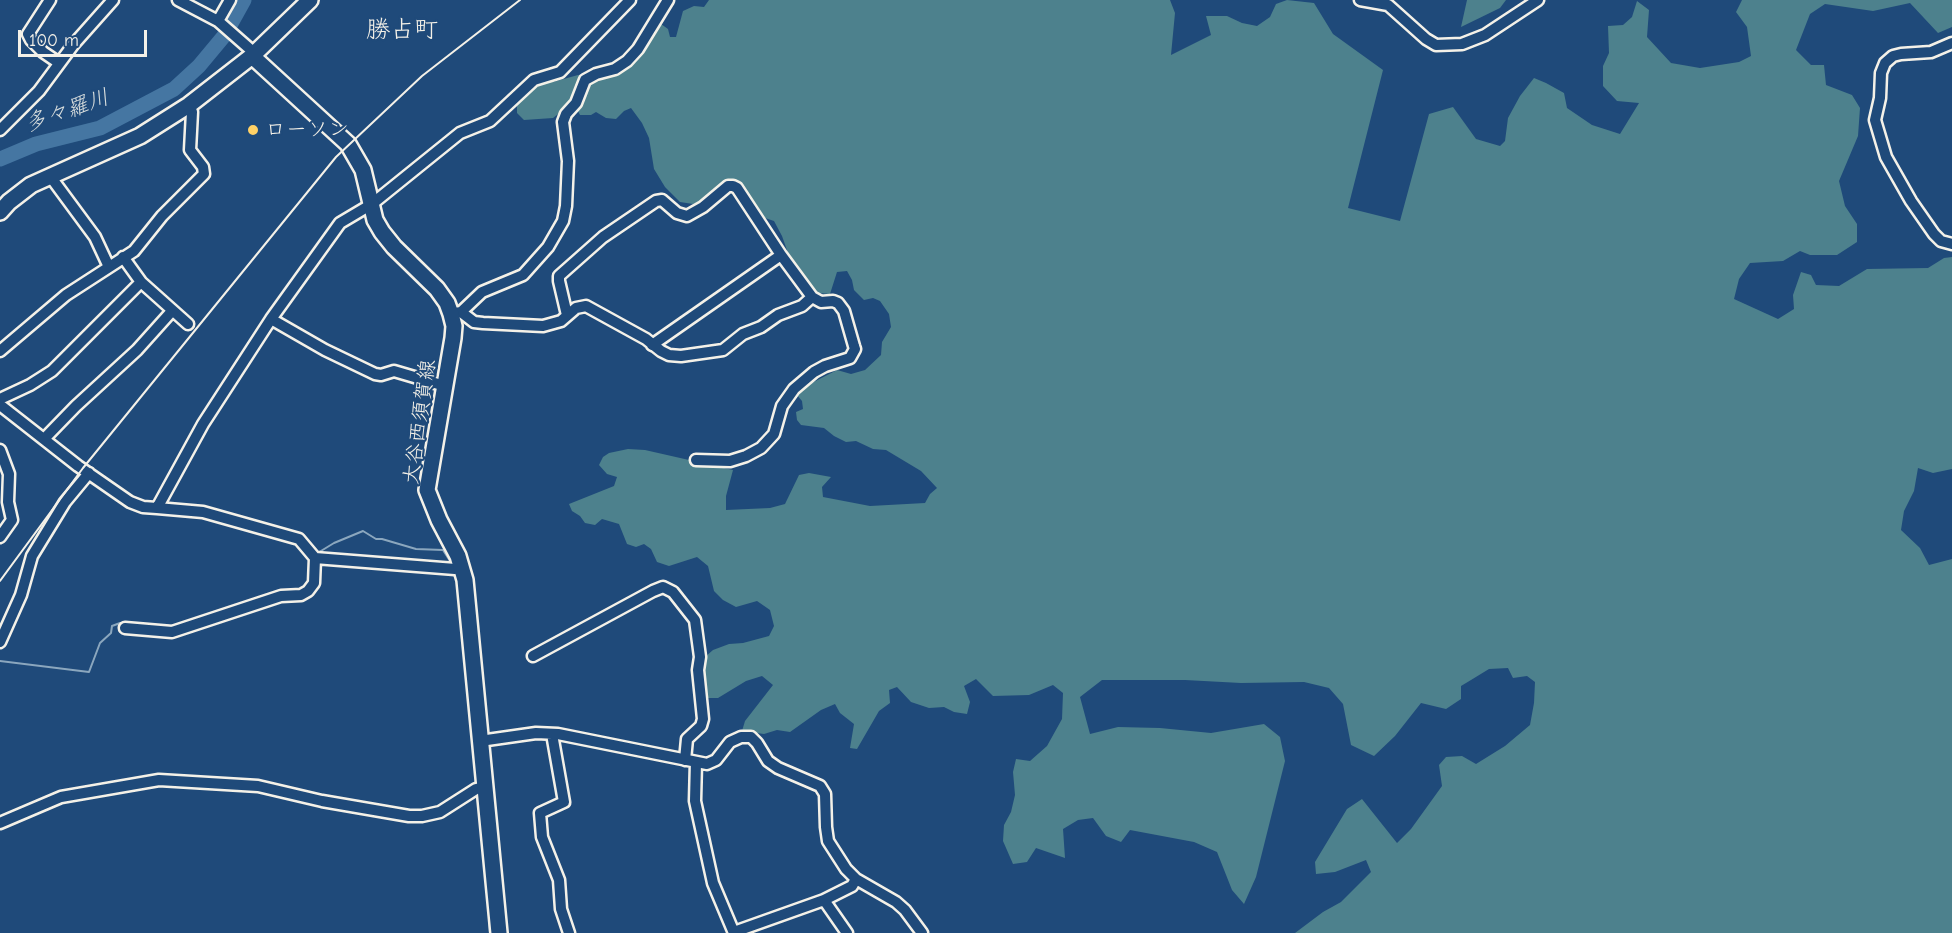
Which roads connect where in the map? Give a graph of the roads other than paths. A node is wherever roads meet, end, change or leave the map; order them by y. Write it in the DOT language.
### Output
graph roads {
  1 [pos="50,0"];
  2 [pos="113,0"];
  3 [pos="178,0"];
  4 [pos="230,0"];
  5 [pos="310,0"];
  6 [pos="630,0"];
  7 [pos="668,0"];
  8 [pos="1360,0"];
  9 [pos="1538,0"];
  10 [pos="219,23"];
  11 [pos="1952,43"];
  12 [pos="252,56"];
  13 [pos="59,63"];
  14 [pos="189,105"];
  15 [pos="0,130"];
  16 [pos="50,176"];
  17 [pos="372,204"];
  18 [pos="0,212"];
  19 [pos="1952,244"];
  20 [pos="781,255"];
  21 [pos="123,257"];
  22 [pos="110,267"];
  23 [pos="141,282"];
  24 [pos="812,297"];
  25 [pos="172,310"];
  26 [pos="456,313"];
  27 [pos="567,315"];
  28 [pos="271,319"];
  29 [pos="188,324"];
  30 [pos="652,345"];
  31 [pos="0,351"];
  32 [pos="445,386"];
  33 [pos="0,399"];
  34 [pos="0,405"];
  35 [pos="44,439"];
  36 [pos="0,450"];
  37 [pos="696,460"];
  38 [pos="89,473"];
  39 [pos="158,508"];
  40 [pos="0,537"];
  41 [pos="315,558"];
  42 [pos="462,566"];
  43 [pos="125,628"];
  44 [pos="0,642"];
  45 [pos="533,656"];
  46 [pos="552,734"];
  47 [pos="480,741"];
  48 [pos="691,761"];
  49 [pos="484,786"];
  50 [pos="0,824"];
  51 [pos="856,879"];
  52 [pos="824,900"];
  53 [pos="499,933"];
  54 [pos="569,933"];
  55 [pos="734,933"];
  56 [pos="847,933"];
  57 [pos="922,933"];
  1 -- 13 [label="street"];
  2 -- 13 [label="street"];
  3 -- 10 [label="street"];
  4 -- 10 [label="street"];
  5 -- 12 [label="main road"];
  6 -- 17 [label="street"];
  7 -- 26 [label="street"];
  8 -- 9 [label="street"];
  10 -- 12 [label="street"];
  11 -- 19 [label="street"];
  12 -- 14 [label="main road"];
  12 -- 17 [label="main road, 大谷西須賀線"];
  13 -- 15 [label="street"];
  14 -- 16 [label="main road"];
  14 -- 21 [label="street"];
  16 -- 18 [label="main road"];
  16 -- 22 [label="street"];
  17 -- 26 [label="main road, 大谷西須賀線"];
  17 -- 28 [label="street"];
  20 -- 24 [label="street"];
  20 -- 27 [label="street"];
  20 -- 30 [label="street"];
  21 -- 22 [label="street"];
  21 -- 23 [label="street"];
  22 -- 31 [label="street"];
  23 -- 25 [label="street"];
  23 -- 33 [label="street"];
  24 -- 30 [label="street"];
  24 -- 37 [label="street"];
  25 -- 29 [label="street"];
  25 -- 35 [label="street"];
  26 -- 27 [label="street"];
  26 -- 32 [label="main road, 大谷西須賀線"];
  27 -- 30 [label="street"];
  28 -- 32 [label="street"];
  28 -- 39 [label="street"];
  32 -- 42 [label="main road, 大谷西須賀線"];
  34 -- 35 [label="street"];
  35 -- 38 [label="street"];
  36 -- 40 [label="street"];
  38 -- 39 [label="street"];
  38 -- 44 [label="street"];
  39 -- 41 [label="street"];
  41 -- 42 [label="street"];
  41 -- 43 [label="street"];
  42 -- 47 [label="main road, 大谷西須賀線"];
  45 -- 48 [label="street"];
  46 -- 47 [label="street"];
  46 -- 48 [label="street"];
  46 -- 54 [label="street"];
  47 -- 49 [label="main road, 大谷西須賀線"];
  48 -- 51 [label="street"];
  48 -- 55 [label="street"];
  49 -- 50 [label="street"];
  49 -- 53 [label="main road, 大谷西須賀線"];
  51 -- 52 [label="street"];
  51 -- 57 [label="street"];
  52 -- 55 [label="street"];
  52 -- 56 [label="street"];
}
